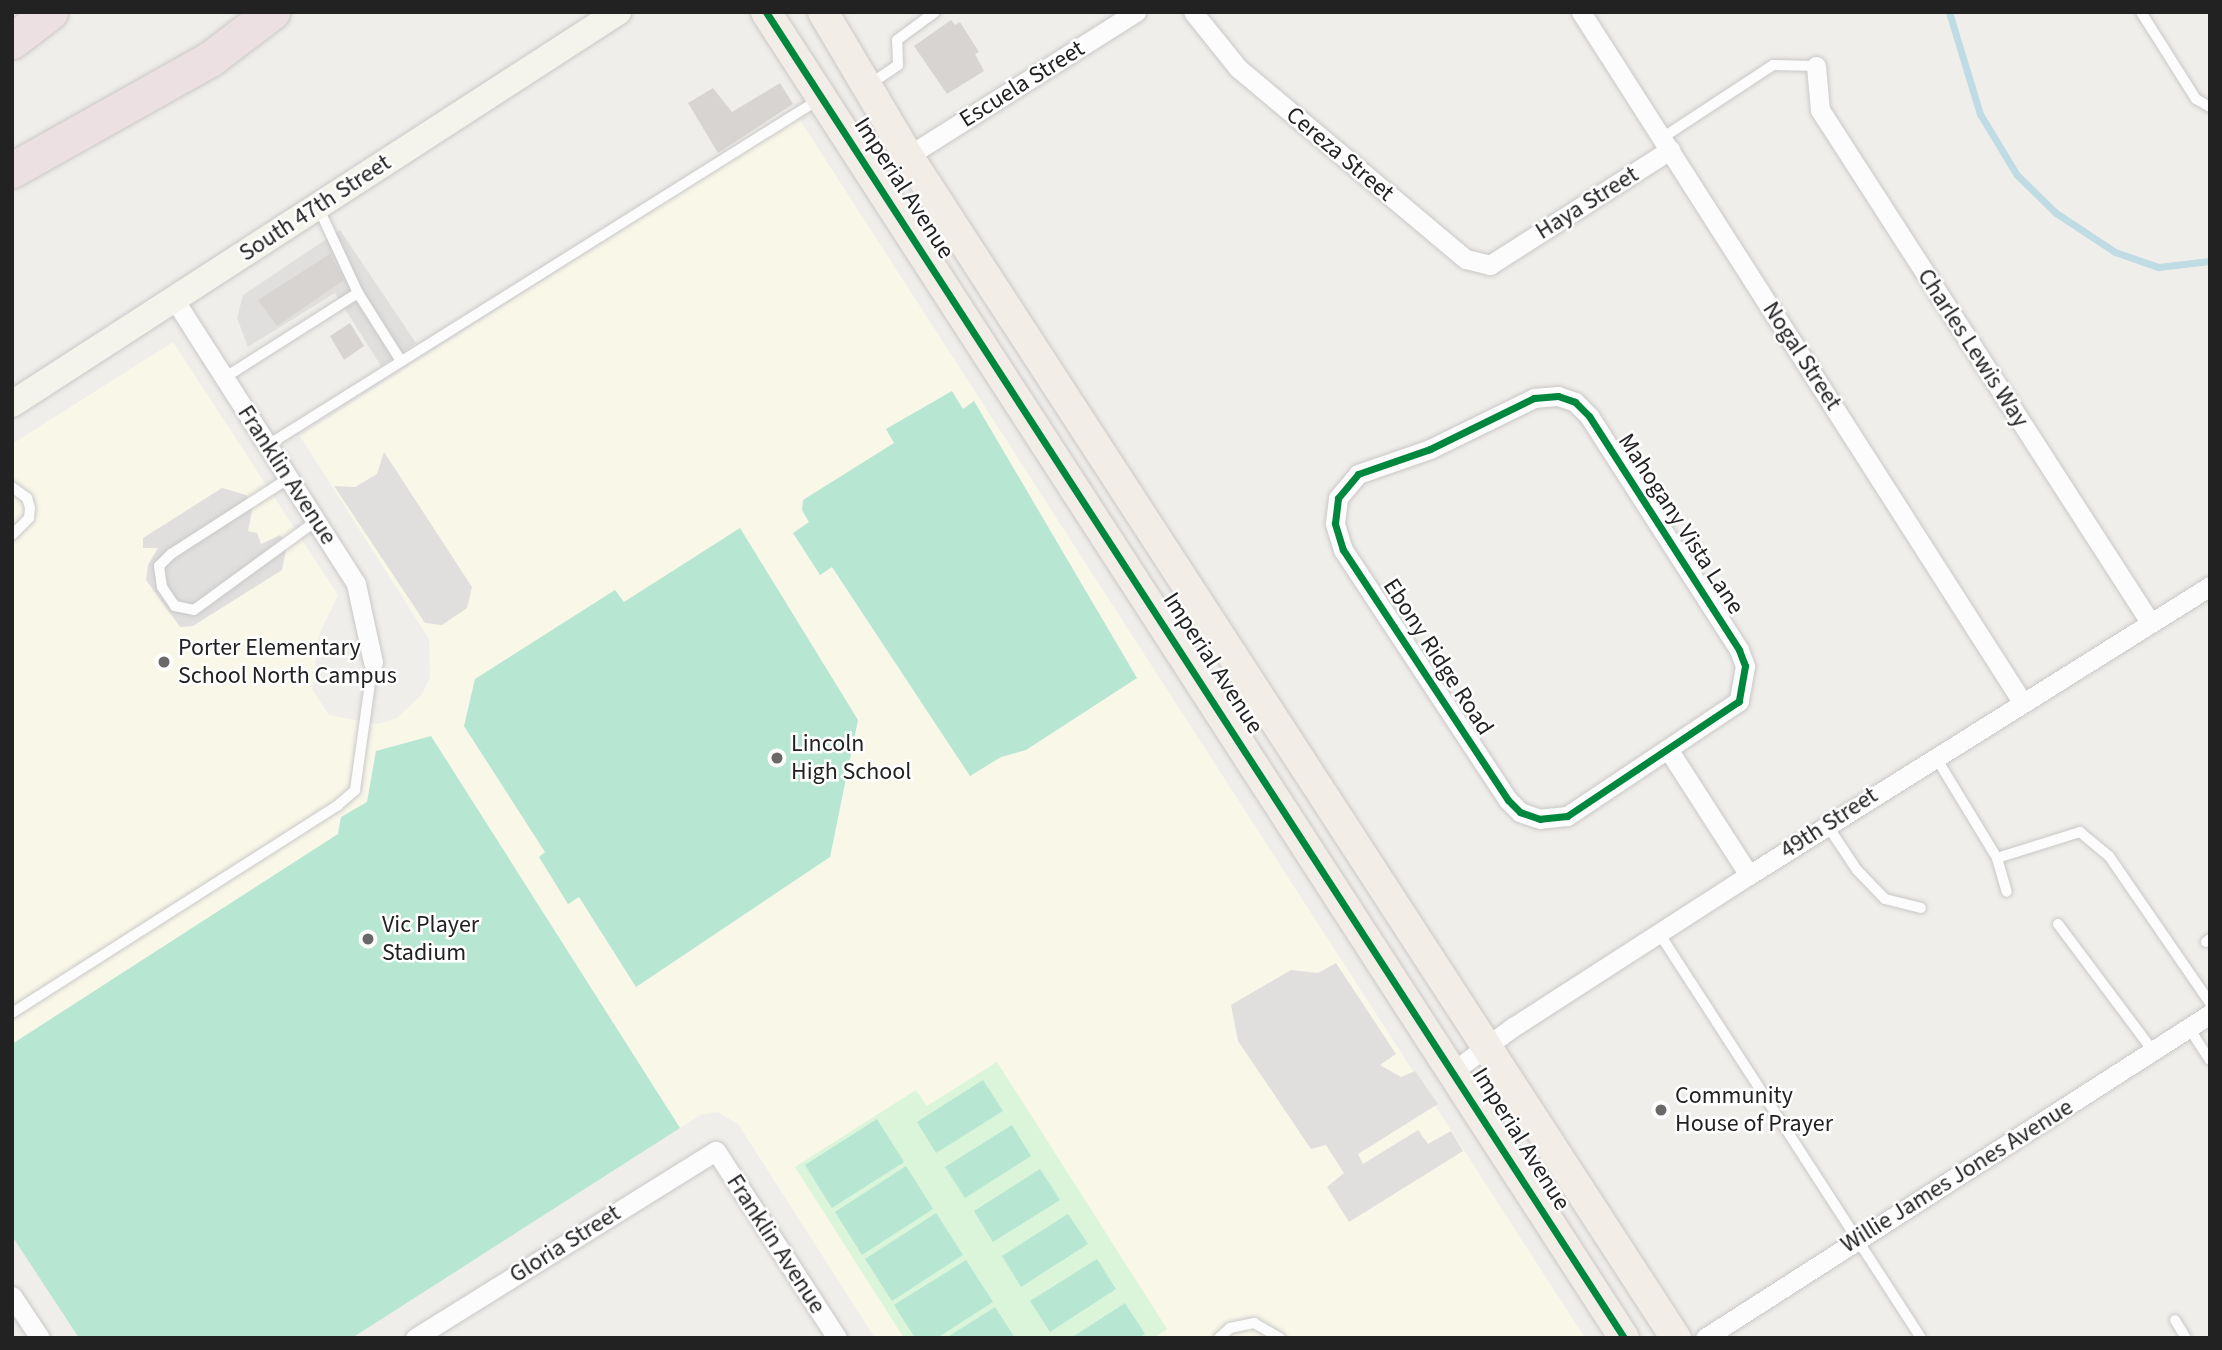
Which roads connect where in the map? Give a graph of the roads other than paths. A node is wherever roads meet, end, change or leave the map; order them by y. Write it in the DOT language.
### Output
graph roads {
  1 [pos="50,12"];
  2 [pos="272,12"];
  3 [pos="618,12"];
  4 [pos="766,12"];
  5 [pos="823,12"];
  6 [pos="936,12"];
  7 [pos="1136,12"];
  8 [pos="1193,12"];
  9 [pos="1581,12"];
  10 [pos="2141,12"];
  11 [pos="12,41"];
  12 [pos="1816,66"];
  13 [pos="865,87"];
  14 [pos="822,98"];
  15 [pos="2210,107"];
  16 [pos="1666,144"];
  17 [pos="908,156"];
  18 [pos="12,170"];
  19 [pos="318,206"];
  20 [pos="1503,256"];
  21 [pos="358,293"];
  22 [pos="174,299"];
  23 [pos="401,361"];
  24 [pos="224,378"];
  25 [pos="1558,396"];
  26 [pos="12,404"];
  27 [pos="268,445"];
  28 [pos="289,478"];
  29 [pos="12,487"];
  30 [pos="316,521"];
  31 [pos="12,535"];
  32 [pos="2210,586"];
  33 [pos="2150,622"];
  34 [pos="373,662"];
  35 [pos="2021,700"];
  36 [pos="1668,750"];
  37 [pos="1935,756"];
  38 [pos="1827,825"];
  39 [pos="1997,858"];
  40 [pos="1749,875"];
  41 [pos="2007,892"];
  42 [pos="1921,908"];
  43 [pos="2058,923"];
  44 [pos="1660,933"];
  45 [pos="2210,1003"];
  46 [pos="12,1013"];
  47 [pos="2210,1014"];
  48 [pos="2189,1028"];
  49 [pos="1484,1048"];
  50 [pos="2153,1051"];
  51 [pos="2210,1060"];
  52 [pos="1455,1070"];
  53 [pos="716,1151"];
  54 [pos="1859,1237"];
  55 [pos="12,1296"];
  56 [pos="2175,1320"];
  57 [pos="40,1338"];
  58 [pos="415,1338"];
  59 [pos="837,1338"];
  60 [pos="1219,1338"];
  61 [pos="1280,1338"];
  62 [pos="1624,1338"];
  63 [pos="1676,1338"];
  64 [pos="1705,1338"];
  65 [pos="1921,1338"];
  66 [pos="2186,1338"];
  1 -- 11 [label="highway"];
  2 -- 18 [label="highway"];
  3 -- 19 [label="main road, South 47th Street"];
  4 -- 14 [label="main road, Imperial Avenue"];
  5 -- 13 [label="main road, Imperial Avenue"];
  6 -- 13 [label="lane"];
  7 -- 17 [label="street, Escuela Street"];
  8 -- 20 [label="street, Cereza Street"];
  9 -- 16 [label="street, Nogal Street"];
  10 -- 15 [label="lane"];
  12 -- 16 [label="lane"];
  12 -- 33 [label="street, Charles Lewis Way"];
  13 -- 17 [label="main road, Imperial Avenue"];
  14 -- 23 [label="lane"];
  14 -- 52 [label="main road, Imperial Avenue"];
  16 -- 20 [label="street, Haya Street"];
  16 -- 35 [label="street, Nogal Street"];
  17 -- 49 [label="main road, Imperial Avenue"];
  19 -- 21 [label="lane"];
  19 -- 22 [label="main road, South 47th Street"];
  21 -- 23 [label="lane"];
  21 -- 24 [label="lane"];
  22 -- 24 [label="street, Franklin Avenue"];
  22 -- 26 [label="main road, South 47th Street"];
  23 -- 27 [label="lane"];
  24 -- 27 [label="street, Franklin Avenue"];
  25 -- 36 [label="street, Mahogany Vista Lane"];
  25 -- 36 [label="street, Ebony Ridge Road"];
  27 -- 28 [label="street, Franklin Avenue"];
  28 -- 30 [label="street, Franklin Avenue"];
  28 -- 30 [label="lane"];
  29 -- 31 [label="lane"];
  30 -- 34 [label="street, Franklin Avenue"];
  32 -- 33 [label="street, 49th Street"];
  33 -- 35 [label="street, 49th Street"];
  34 -- 46 [label="lane"];
  35 -- 37 [label="street, 49th Street"];
  36 -- 40 [label="street"];
  37 -- 38 [label="street, 49th Street"];
  37 -- 39 [label="lane"];
  38 -- 40 [label="street, 49th Street"];
  38 -- 42 [label="lane"];
  39 -- 41 [label="lane"];
  39 -- 45 [label="lane"];
  40 -- 44 [label="street, 49th Street"];
  43 -- 50 [label="lane"];
  44 -- 49 [label="street, 49th Street"];
  44 -- 54 [label="lane"];
  47 -- 48 [label="street, Willie James Jones Avenue"];
  48 -- 50 [label="street, Willie James Jones Avenue"];
  48 -- 51 [label="lane"];
  49 -- 52 [label="street, 49th Street"];
  49 -- 63 [label="main road, Imperial Avenue"];
  50 -- 54 [label="street, Willie James Jones Avenue"];
  52 -- 62 [label="main road, Imperial Avenue"];
  53 -- 58 [label="street, Gloria Street"];
  53 -- 59 [label="street, Franklin Avenue"];
  54 -- 64 [label="street, Willie James Jones Avenue"];
  54 -- 65 [label="lane"];
  55 -- 57 [label="street"];
  56 -- 66 [label="lane"];
  60 -- 61 [label="lane"];
}
